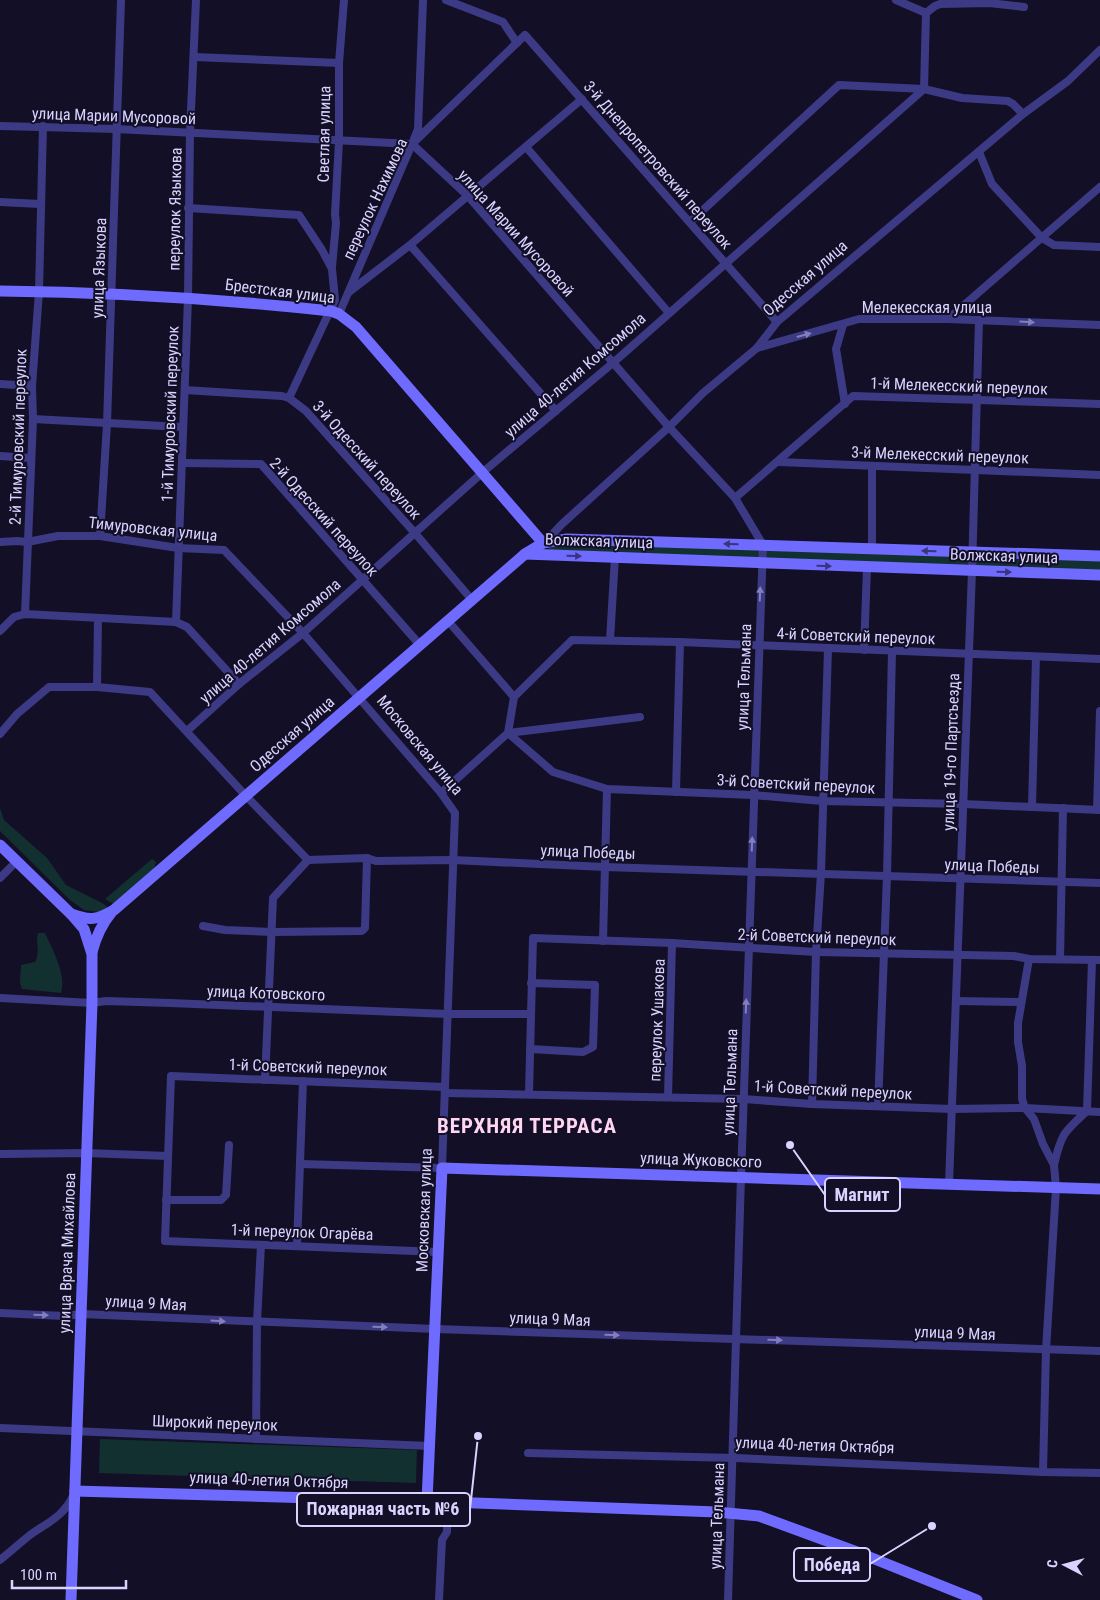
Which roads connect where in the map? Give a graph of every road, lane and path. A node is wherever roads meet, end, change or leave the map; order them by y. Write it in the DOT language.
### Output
graph roads {
  1 [pos="120,0"];
  2 [pos="196,0"];
  3 [pos="344,0"];
  4 [pos="423,0"];
  5 [pos="446,0"];
  6 [pos="896,0"];
  7 [pos="1024,8"];
  8 [pos="926,13"];
  9 [pos="517,43"];
  10 [pos="1100,50"];
  11 [pos="194,57"];
  12 [pos="339,63"];
  13 [pos="924,89"];
  14 [pos="582,99"];
  15 [pos="1023,114"];
  16 [pos="0,126"];
  17 [pos="42,126"];
  18 [pos="116,128"];
  19 [pos="190,132"];
  20 [pos="339,141"];
  21 [pos="412,144"];
  22 [pos="526,147"];
  23 [pos="979,152"];
  24 [pos="1100,187"];
  25 [pos="468,196"];
  26 [pos="0,202"];
  27 [pos="40,204"];
  28 [pos="188,208"];
  29 [pos="690,222"];
  30 [pos="1042,238"];
  31 [pos="410,245"];
  32 [pos="1100,247"];
  33 [pos="725,262"];
  34 [pos="332,269"];
  35 [pos="0,291"];
  36 [pos="39,292"];
  37 [pos="348,294"];
  38 [pos="112,295"];
  39 [pos="188,298"];
  40 [pos="335,312"];
  41 [pos="669,313"];
  42 [pos="948,319"];
  43 [pos="979,320"];
  44 [pos="777,322"];
  45 [pos="843,325"];
  46 [pos="1100,325"];
  47 [pos="757,348"];
  48 [pos="614,362"];
  49 [pos="0,384"];
  50 [pos="32,386"];
  51 [pos="184,390"];
  52 [pos="289,398"];
  53 [pos="976,400"];
  54 [pos="845,404"];
  55 [pos="1100,404"];
  56 [pos="556,411"];
  57 [pos="33,419"];
  58 [pos="107,424"];
  59 [pos="182,427"];
  60 [pos="669,427"];
  61 [pos="0,456"];
  62 [pos="31,458"];
  63 [pos="779,462"];
  64 [pos="182,464"];
  65 [pos="872,466"];
  66 [pos="975,470"];
  67 [pos="483,472"];
  68 [pos="1100,475"];
  69 [pos="736,498"];
  70 [pos="414,532"];
  71 [pos="100,536"];
  72 [pos="0,542"];
  73 [pos="27,542"];
  74 [pos="543,543"];
  75 [pos="763,545"];
  76 [pos="178,548"];
  77 [pos="872,549"];
  78 [pos="972,552"];
  79 [pos="526,554"];
  80 [pos="1100,556"];
  81 [pos="615,557"];
  82 [pos="761,564"];
  83 [pos="867,568"];
  84 [pos="972,571"];
  85 [pos="1100,576"];
  86 [pos="362,579"];
  87 [pos="472,600"];
  88 [pos="25,614"];
  89 [pos="98,618"];
  90 [pos="176,622"];
  91 [pos="448,622"];
  92 [pos="0,631"];
  93 [pos="303,633"];
  94 [pos="610,640"];
  95 [pos="680,642"];
  96 [pos="758,645"];
  97 [pos="420,646"];
  98 [pos="828,649"];
  99 [pos="864,650"];
  100 [pos="892,651"];
  101 [pos="969,654"];
  102 [pos="1036,657"];
  103 [pos="1100,659"];
  104 [pos="239,684"];
  105 [pos="97,687"];
  106 [pos="514,697"];
  107 [pos="359,698"];
  108 [pos="1100,711"];
  109 [pos="640,717"];
  110 [pos="2,728"];
  111 [pos="186,731"];
  112 [pos="508,733"];
  113 [pos="607,789"];
  114 [pos="676,792"];
  115 [pos="441,793"];
  116 [pos="753,795"];
  117 [pos="246,796"];
  118 [pos="822,800"];
  119 [pos="887,803"];
  120 [pos="963,804"];
  121 [pos="1032,807"];
  122 [pos="1063,808"];
  123 [pos="1098,810"];
  124 [pos="0,845"];
  125 [pos="366,858"];
  126 [pos="308,860"];
  127 [pos="453,860"];
  128 [pos="17,861"];
  129 [pos="605,867"];
  130 [pos="751,871"];
  131 [pos="821,873"];
  132 [pos="887,876"];
  133 [pos="0,878"];
  134 [pos="961,878"];
  135 [pos="1062,882"];
  136 [pos="1100,883"];
  137 [pos="114,910"];
  138 [pos="71,914"];
  139 [pos="203,926"];
  140 [pos="272,932"];
  141 [pos="603,941"];
  142 [pos="672,943"];
  143 [pos="748,948"];
  144 [pos="816,952"];
  145 [pos="883,953"];
  146 [pos="92,954"];
  147 [pos="957,955"];
  148 [pos="1029,959"];
  149 [pos="1060,959"];
  150 [pos="1096,960"];
  151 [pos="531,983"];
  152 [pos="0,998"];
  153 [pos="956,1001"];
  154 [pos="1021,1002"];
  155 [pos="92,1003"];
  156 [pos="268,1007"];
  157 [pos="448,1014"];
  158 [pos="531,1014"];
  159 [pos="530,1049"];
  160 [pos="265,1080"];
  161 [pos="303,1081"];
  162 [pos="445,1090"];
  163 [pos="529,1094"];
  164 [pos="668,1097"];
  165 [pos="743,1099"];
  166 [pos="812,1104"];
  167 [pos="878,1106"];
  168 [pos="1025,1108"];
  169 [pos="952,1109"];
  170 [pos="1087,1111"];
  171 [pos="1100,1112"];
  172 [pos="229,1145"];
  173 [pos="86,1153"];
  174 [pos="0,1154"];
  175 [pos="168,1156"];
  176 [pos="300,1164"];
  177 [pos="1054,1166"];
  178 [pos="442,1168"];
  179 [pos="740,1177"];
  180 [pos="949,1184"];
  181 [pos="1056,1188"];
  182 [pos="1100,1189"];
  183 [pos="166,1200"];
  184 [pos="261,1244"];
  185 [pos="297,1245"];
  186 [pos="438,1252"];
  187 [pos="0,1313"];
  188 [pos="82,1314"];
  189 [pos="257,1322"];
  190 [pos="435,1329"];
  191 [pos="736,1339"];
  192 [pos="1046,1350"];
  193 [pos="1100,1351"];
  194 [pos="0,1428"];
  195 [pos="77,1431"];
  196 [pos="256,1438"];
  197 [pos="430,1446"];
  198 [pos="528,1453"];
  199 [pos="732,1458"];
  200 [pos="1043,1472"];
  201 [pos="1100,1473"];
  202 [pos="75,1491"];
  203 [pos="427,1501"];
  204 [pos="448,1502"];
  205 [pos="731,1513"];
  206 [pos="0,1560"];
  207 [pos="72,1600"];
  208 [pos="439,1600"];
  209 [pos="728,1600"];
  210 [pos="978,1600"];
  1 -- 18 [label="street, улица Языкова"];
  2 -- 11 [label="street, переулок Языкова"];
  3 -- 12 [label="street, Светлая улица"];
  4 -- 21 [label="street"];
  5 -- 9 [label="street"];
  6 -- 8 [label="street"];
  7 -- 8 [label="street"];
  8 -- 13 [label="street"];
  9 -- 14 [label="street, 3-й Днепропетровский переулок"];
  9 -- 21 [label="street, переулок Нахимова"];
  10 -- 15 [label="street, Одесская улица"];
  11 -- 12 [label="street"];
  11 -- 19 [label="street, переулок Языкова"];
  12 -- 20 [label="street, Светлая улица"];
  13 -- 15 [label="street"];
  13 -- 29 [label="street"];
  13 -- 33 [label="street, улица 40-летия Комсомола"];
  14 -- 22 [label="street"];
  14 -- 29 [label="street, 3-й Днепропетровский переулок"];
  15 -- 23 [label="street, Одесская улица"];
  16 -- 17 [label="street, улица Марии Мусоровой"];
  17 -- 18 [label="street, улица Марии Мусоровой"];
  17 -- 27 [label="street, 2-й Тимуровский переулок"];
  18 -- 19 [label="street, улица Марии Мусоровой"];
  18 -- 38 [label="street, улица Языкова"];
  19 -- 20 [label="street, улица Марии Мусоровой"];
  19 -- 28 [label="street, переулок Языкова"];
  20 -- 21 [label="street, улица Марии Мусоровой"];
  20 -- 34 [label="street, Светлая улица"];
  21 -- 25 [label="street, улица Марии Мусоровой"];
  21 -- 37 [label="street, переулок Нахимова"];
  22 -- 25 [label="street"];
  22 -- 41 [label="street"];
  23 -- 30 [label="street"];
  23 -- 44 [label="street, Одесская улица"];
  24 -- 30 [label="street"];
  25 -- 31 [label="street"];
  25 -- 48 [label="street, улица Марии Мусоровой"];
  26 -- 27 [label="street"];
  27 -- 36 [label="street, 2-й Тимуровский переулок"];
  28 -- 34 [label="street"];
  28 -- 39 [label="street, переулок Языкова"];
  29 -- 33 [label="street, 3-й Днепропетровский переулок"];
  30 -- 32 [label="street"];
  30 -- 42 [label="street"];
  31 -- 37 [label="street"];
  31 -- 56 [label="street"];
  33 -- 41 [label="street, улица 40-летия Комсомола"];
  33 -- 44 [label="street, 3-й Днепропетровский переулок"];
  34 -- 40 [label="street"];
  35 -- 36 [label="main road, Брестская улица"];
  36 -- 38 [label="main road, Брестская улица"];
  36 -- 50 [label="street, 2-й Тимуровский переулок"];
  37 -- 40 [label="street, переулок Нахимова"];
  38 -- 39 [label="main road, Брестская улица"];
  38 -- 58 [label="street, улица Языкова"];
  39 -- 40 [label="main road, Брестская улица"];
  39 -- 51 [label="street, 1-й Тимуровский переулок"];
  40 -- 52 [label="street, переулок Нахимова"];
  40 -- 67 [label="main road, Брестская улица"];
  41 -- 48 [label="street, улица 40-летия Комсомола"];
  42 -- 43 [label="street, Мелекесская улица"];
  42 -- 45 [label="street, Мелекесская улица"];
  43 -- 46 [label="street, Мелекесская улица, one-way"];
  43 -- 53 [label="street, улица 19-го Партсъезда"];
  44 -- 47 [label="street, Одесская улица"];
  47 -- 45 [label="street, Мелекесская улица, one-way"];
  45 -- 54 [label="street"];
  47 -- 60 [label="street, Одесская улица"];
  48 -- 56 [label="street, улица 40-летия Комсомола"];
  48 -- 60 [label="street, улица Марии Мусоровой"];
  49 -- 50 [label="street"];
  50 -- 57 [label="street, 2-й Тимуровский переулок"];
  51 -- 52 [label="street, 3-й Одесский переулок"];
  51 -- 59 [label="street, 1-й Тимуровский переулок"];
  52 -- 70 [label="street, 3-й Одесский переулок"];
  53 -- 54 [label="street, 1-й Мелекесский переулок"];
  53 -- 55 [label="street, 1-й Мелекесский переулок"];
  53 -- 66 [label="street, улица 19-го Партсъезда"];
  54 -- 63 [label="street, 1-й Мелекесский переулок"];
  56 -- 67 [label="street, улица 40-летия Комсомола"];
  57 -- 58 [label="street"];
  57 -- 62 [label="street, 2-й Тимуровский переулок"];
  58 -- 59 [label="street"];
  58 -- 71 [label="street, улица Языкова"];
  59 -- 64 [label="street, 1-й Тимуровский переулок"];
  60 -- 69 [label="street, улица Марии Мусоровой"];
  60 -- 74 [label="street, Одесская улица"];
  61 -- 62 [label="street"];
  62 -- 73 [label="street, 2-й Тимуровский переулок"];
  63 -- 65 [label="street, 3-й Мелекесский переулок"];
  63 -- 69 [label="street, 1-й Мелекесский переулок"];
  64 -- 76 [label="street, 1-й Тимуровский переулок"];
  64 -- 86 [label="street, 2-й Одесский переулок"];
  65 -- 66 [label="street, 3-й Мелекесский переулок"];
  65 -- 77 [label="street"];
  66 -- 68 [label="street, 3-й Мелекесский переулок"];
  66 -- 78 [label="street, улица 19-го Партсъезда"];
  67 -- 70 [label="street, улица 40-летия Комсомола"];
  67 -- 74 [label="main road, Брестская улица"];
  69 -- 75 [label="street, улица Марии Мусоровой"];
  70 -- 86 [label="street, улица 40-летия Комсомола"];
  70 -- 87 [label="street, 3-й Одесский переулок"];
  71 -- 73 [label="street, Тимуровская улица"];
  71 -- 76 [label="street, Тимуровская улица"];
  72 -- 73 [label="street, Тимуровская улица"];
  73 -- 88 [label="street, 2-й Тимуровский переулок"];
  75 -- 74 [label="main road, Волжская улица, one-way"];
  74 -- 79 [label="main road, Волжская улица"];
  75 -- 77 [label="main road, Волжская улица"];
  75 -- 82 [label="street, улица Тельмана"];
  76 -- 90 [label="street, 1-й Тимуровский переулок"];
  76 -- 93 [label="street, Тимуровская улица"];
  78 -- 77 [label="main road, Волжская улица, one-way"];
  78 -- 80 [label="main road, Волжская улица"];
  78 -- 84 [label="street, улица 19-го Партсъезда"];
  79 -- 81 [label="main road, Волжская улица, one-way"];
  79 -- 87 [label="main road, Одесская улица"];
  81 -- 82 [label="main road, Волжская улица"];
  81 -- 94 [label="street"];
  82 -- 83 [label="main road, Волжская улица, one-way"];
  96 -- 82 [label="street, улица Тельмана, one-way"];
  83 -- 84 [label="main road, Волжская улица"];
  83 -- 99 [label="street"];
  84 -- 85 [label="main road, Волжская улица, one-way"];
  84 -- 101 [label="street, улица 19-го Партсъезда"];
  86 -- 93 [label="street, улица 40-летия Комсомола"];
  86 -- 97 [label="street, 2-й Одесский переулок"];
  87 -- 91 [label="main road, Одесская улица"];
  88 -- 89 [label="street"];
  88 -- 92 [label="street"];
  89 -- 90 [label="street"];
  89 -- 105 [label="street"];
  90 -- 104 [label="street"];
  91 -- 97 [label="main road, Одесская улица"];
  91 -- 106 [label="street"];
  93 -- 104 [label="street, улица 40-летия Комсомола"];
  93 -- 107 [label="street, Тимуровская улица"];
  94 -- 95 [label="street, 4-й Советский переулок"];
  94 -- 106 [label="street, 4-й Советский переулок"];
  95 -- 96 [label="street, 4-й Советский переулок"];
  95 -- 114 [label="street"];
  96 -- 98 [label="street, 4-й Советский переулок"];
  96 -- 116 [label="street, улица Тельмана"];
  97 -- 107 [label="main road, Одесская улица"];
  98 -- 99 [label="street, 4-й Советский переулок"];
  98 -- 118 [label="street"];
  99 -- 100 [label="street, 4-й Советский переулок"];
  100 -- 101 [label="street, 4-й Советский переулок"];
  100 -- 119 [label="street"];
  101 -- 102 [label="street, 4-й Советский переулок"];
  101 -- 120 [label="street, улица 19-го Партсъезда"];
  102 -- 103 [label="street, 4-й Советский переулок"];
  102 -- 121 [label="street"];
  104 -- 111 [label="street, улица 40-летия Комсомола"];
  105 -- 110 [label="street"];
  105 -- 111 [label="street"];
  106 -- 112 [label="street"];
  107 -- 115 [label="street, Московская улица"];
  107 -- 117 [label="main road, Одесская улица"];
  108 -- 123 [label="street"];
  109 -- 112 [label="street"];
  111 -- 117 [label="street"];
  112 -- 113 [label="street, 3-й Советский переулок"];
  112 -- 115 [label="street"];
  113 -- 114 [label="street, 3-й Советский переулок"];
  113 -- 129 [label="street"];
  114 -- 116 [label="street, 3-й Советский переулок"];
  115 -- 127 [label="street, Московская улица"];
  116 -- 118 [label="street, 3-й Советский переулок"];
  130 -- 116 [label="street, улица Тельмана, one-way"];
  117 -- 126 [label="street"];
  117 -- 137 [label="main road, Одесская улица"];
  118 -- 119 [label="street, 3-й Советский переулок"];
  118 -- 131 [label="street"];
  119 -- 120 [label="street, 3-й Советский переулок"];
  119 -- 132 [label="street"];
  120 -- 121 [label="street, 3-й Советский переулок"];
  120 -- 134 [label="street, улица 19-го Партсъезда"];
  121 -- 122 [label="street, 3-й Советский переулок"];
  122 -- 123 [label="street, 3-й Советский переулок"];
  122 -- 135 [label="street"];
  124 -- 128 [label="main road, улица Врача Михайлова"];
  125 -- 126 [label="street, улица Победы"];
  125 -- 127 [label="street, улица Победы"];
  125 -- 140 [label="street"];
  126 -- 140 [label="street"];
  127 -- 129 [label="street, улица Победы"];
  127 -- 157 [label="street, Московская улица"];
  128 -- 133 [label="street"];
  128 -- 138 [label="main road, улица Врача Михайлова"];
  129 -- 130 [label="street, улица Победы"];
  129 -- 141 [label="street"];
  130 -- 131 [label="street, улица Победы"];
  130 -- 143 [label="street, улица Тельмана"];
  131 -- 132 [label="street, улица Победы"];
  131 -- 144 [label="street"];
  132 -- 134 [label="street, улица Победы"];
  132 -- 145 [label="street"];
  134 -- 135 [label="street, улица Победы"];
  134 -- 147 [label="street, улица 19-го Партсъезда"];
  135 -- 136 [label="street, улица Победы"];
  135 -- 149 [label="street"];
  137 -- 138 [label="main road, Одесская улица"];
  137 -- 146 [label="main road"];
  138 -- 146 [label="main road, улица Врача Михайлова"];
  139 -- 140 [label="street"];
  140 -- 156 [label="street"];
  141 -- 142 [label="street, 2-й Советский переулок"];
  141 -- 151 [label="street, 2-й Советский переулок"];
  142 -- 143 [label="street, 2-й Советский переулок"];
  142 -- 164 [label="street, переулок Ушакова"];
  143 -- 144 [label="street, 2-й Советский переулок"];
  165 -- 143 [label="street, улица Тельмана, one-way"];
  144 -- 145 [label="street, 2-й Советский переулок"];
  144 -- 166 [label="street"];
  145 -- 147 [label="street, 2-й Советский переулок"];
  145 -- 167 [label="street"];
  146 -- 155 [label="main road, улица Врача Михайлова"];
  147 -- 148 [label="street, 2-й Советский переулок"];
  147 -- 153 [label="street, улица 19-го Партсъезда"];
  148 -- 149 [label="street, 2-й Советский переулок"];
  148 -- 154 [label="street"];
  149 -- 150 [label="street, 2-й Советский переулок"];
  150 -- 170 [label="street"];
  151 -- 158 [label="street"];
  151 -- 159 [label="street"];
  152 -- 155 [label="street, улица Котовского"];
  153 -- 154 [label="street"];
  153 -- 169 [label="street, улица 19-го Партсъезда"];
  154 -- 168 [label="street"];
  155 -- 156 [label="street, улица Котовского"];
  155 -- 173 [label="main road, улица Врача Михайлова"];
  156 -- 157 [label="street, улица Котовского"];
  156 -- 160 [label="street"];
  157 -- 158 [label="street, улица Котовского"];
  157 -- 162 [label="street, Московская улица"];
  158 -- 159 [label="street"];
  159 -- 163 [label="street"];
  160 -- 161 [label="street, 1-й Советский переулок"];
  160 -- 175 [label="street, 1-й Советский переулок"];
  161 -- 162 [label="street, 1-й Советский переулок"];
  161 -- 176 [label="street"];
  162 -- 163 [label="street, 1-й Советский переулок"];
  162 -- 178 [label="street, Московская улица"];
  163 -- 164 [label="street, 1-й Советский переулок"];
  164 -- 165 [label="street, 1-й Советский переулок"];
  165 -- 166 [label="street, 1-й Советский переулок"];
  165 -- 179 [label="street, улица Тельмана"];
  166 -- 167 [label="street, 1-й Советский переулок"];
  167 -- 169 [label="street, 1-й Советский переулок"];
  168 -- 169 [label="street, 1-й Советский переулок"];
  168 -- 170 [label="street, 1-й Советский переулок"];
  168 -- 177 [label="street"];
  169 -- 180 [label="street, улица 19-го Партсъезда"];
  170 -- 171 [label="street, 1-й Советский переулок"];
  170 -- 177 [label="street"];
  172 -- 183 [label="street"];
  173 -- 174 [label="street"];
  173 -- 175 [label="street"];
  173 -- 188 [label="main road, улица Врача Михайлова"];
  175 -- 183 [label="street"];
  176 -- 178 [label="street, улица Жуковского"];
  176 -- 185 [label="street"];
  177 -- 181 [label="street"];
  178 -- 179 [label="main road, улица Жуковского"];
  178 -- 186 [label="main road, Московская улица"];
  179 -- 180 [label="main road, улица Жуковского"];
  179 -- 191 [label="street, улица Тельмана"];
  180 -- 181 [label="main road, улица Жуковского"];
  181 -- 182 [label="main road, улица Жуковского"];
  181 -- 192 [label="street"];
  183 -- 184 [label="street, 1-й переулок Огарёва"];
  184 -- 185 [label="street, 1-й переулок Огарёва"];
  184 -- 189 [label="street"];
  185 -- 186 [label="street, 1-й переулок Огарёва"];
  186 -- 190 [label="main road, Московская улица"];
  187 -- 188 [label="street, улица 9 Мая, one-way"];
  188 -- 189 [label="street, улица 9 Мая, one-way"];
  188 -- 195 [label="main road, улица Врача Михайлова"];
  189 -- 190 [label="street, улица 9 Мая, one-way"];
  189 -- 196 [label="street"];
  190 -- 191 [label="street, улица 9 Мая, one-way"];
  190 -- 197 [label="main road, Московская улица"];
  191 -- 192 [label="street, улица 9 Мая, one-way"];
  191 -- 199 [label="street, улица Тельмана"];
  192 -- 193 [label="street, улица 9 Мая"];
  192 -- 200 [label="street"];
  194 -- 195 [label="street, Широкий переулок"];
  195 -- 196 [label="street, Широкий переулок"];
  195 -- 202 [label="main road, улица Врача Михайлова"];
  196 -- 197 [label="street, Широкий переулок"];
  197 -- 203 [label="main road, Московская улица"];
  198 -- 199 [label="street, улица 40-летия Октября"];
  199 -- 200 [label="street, улица 40-летия Октября"];
  199 -- 205 [label="street, улица Тельмана"];
  200 -- 201 [label="street, улица 40-летия Октября"];
  202 -- 203 [label="main road, улица 40-летия Октября"];
  202 -- 206 [label="street"];
  202 -- 207 [label="main road, улица Врача Михайлова"];
  203 -- 204 [label="main road, улица 40-летия Октября"];
  204 -- 205 [label="main road, улица 40-летия Октября"];
  204 -- 208 [label="street"];
  205 -- 209 [label="street, улица Тельмана"];
  205 -- 210 [label="main road, улица 40-летия Октября"];
}
